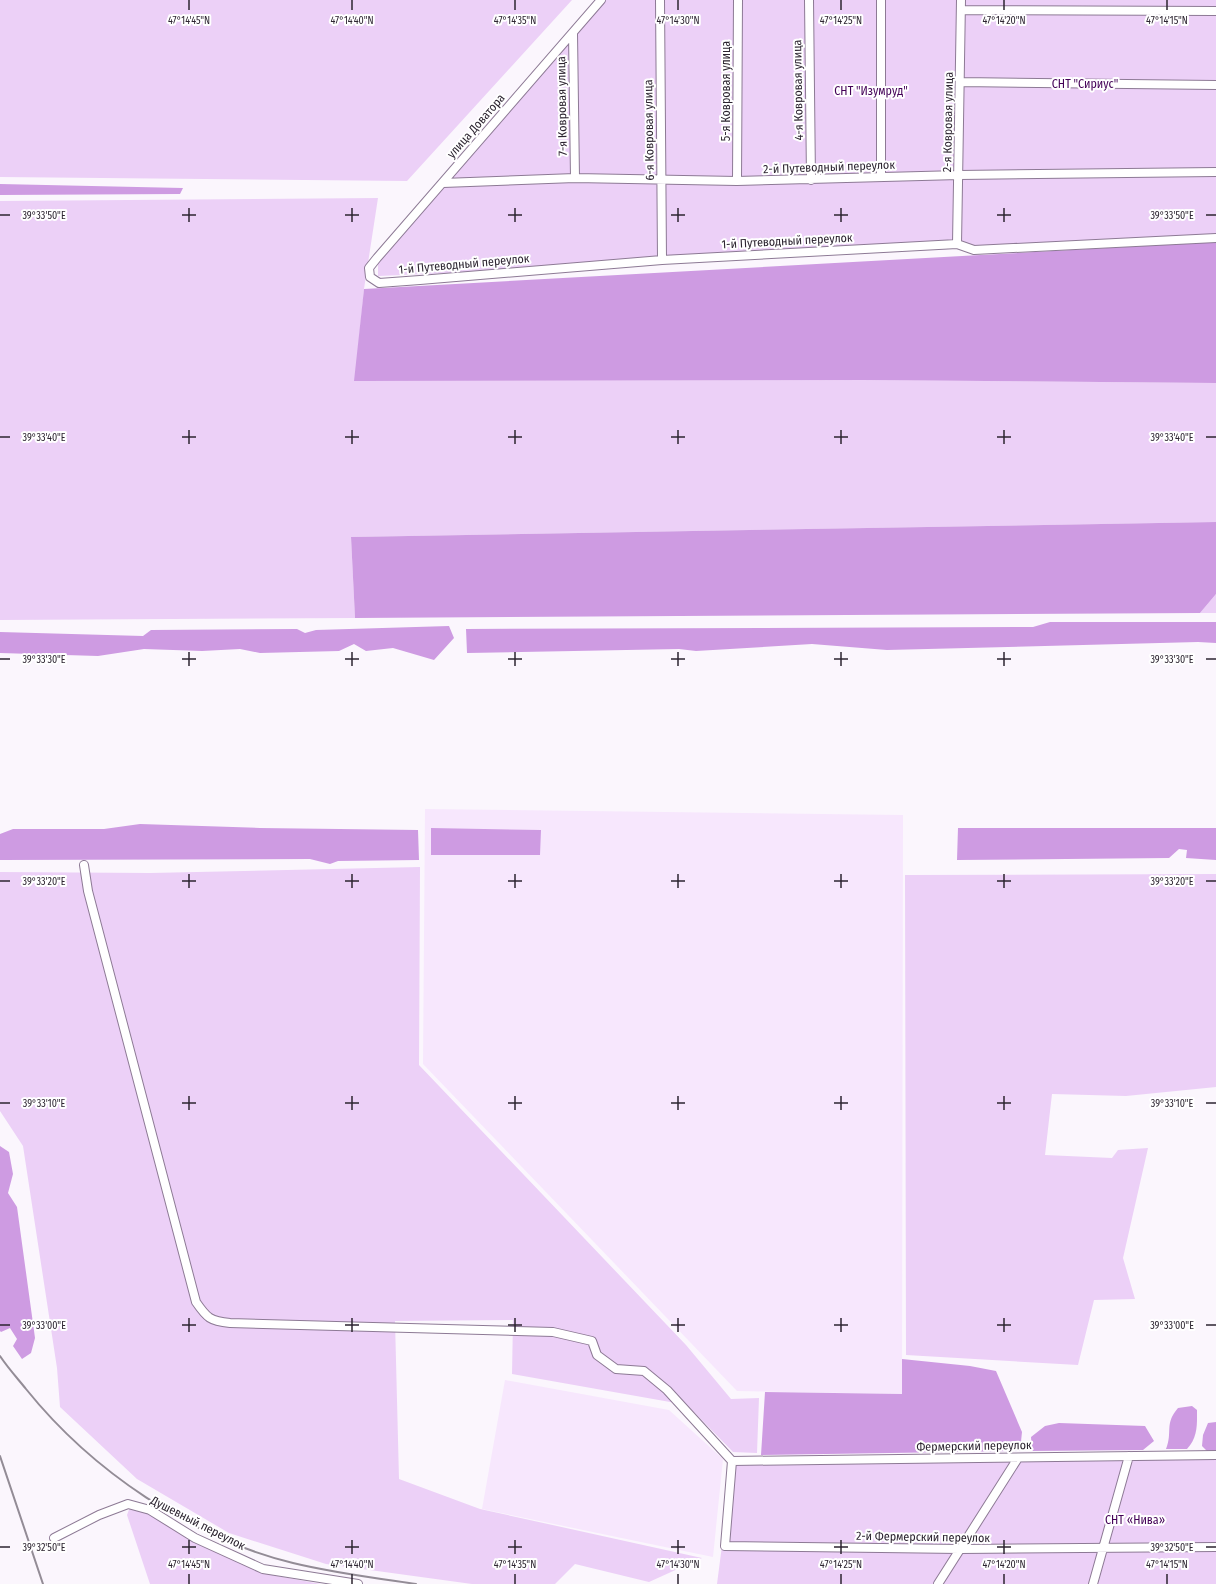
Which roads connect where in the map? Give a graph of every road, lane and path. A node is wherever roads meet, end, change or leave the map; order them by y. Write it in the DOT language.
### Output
graph roads {
  1 [pos="601,0"];
  2 [pos="660,0"];
  3 [pos="738,0"];
  4 [pos="809,0"];
  5 [pos="881,0"];
  6 [pos="961,0"];
  7 [pos="961,10"];
  8 [pos="1216,11"];
  9 [pos="573,33"];
  10 [pos="961,82"];
  11 [pos="1216,84"];
  12 [pos="1216,172"];
  13 [pos="959,175"];
  14 [pos="881,177"];
  15 [pos="575,178"];
  16 [pos="662,179"];
  17 [pos="811,180"];
  18 [pos="737,181"];
  19 [pos="442,183"];
  20 [pos="1216,238"];
  21 [pos="957,244"];
  22 [pos="662,260"];
  23 [pos="369,268"];
  24 [pos="84,865"];
  25 [pos="1129,1456"];
  26 [pos="1216,1456"];
  27 [pos="1018,1458"];
  28 [pos="732,1461"];
  29 [pos="54,1538"];
  30 [pos="1216,1547"];
  31 [pos="960,1549"];
  32 [pos="1103,1549"];
  33 [pos="358,1584"];
  34 [pos="938,1584"];
  35 [pos="1093,1584"];
  1 -- 9 [label="street, улица Доватора"];
  2 -- 16 [label="street, 6-я Ковровая улица"];
  3 -- 18 [label="street, 5-я Ковровая улица"];
  4 -- 17 [label="street, 4-я Ковровая улица"];
  5 -- 14 [label="street"];
  6 -- 7 [label="street, 2-я Ковровая улица"];
  7 -- 8 [label="street"];
  7 -- 10 [label="street, 2-я Ковровая улица"];
  9 -- 15 [label="street, 7-я Ковровая улица"];
  9 -- 19 [label="street, улица Доватора"];
  10 -- 11 [label="street"];
  10 -- 13 [label="street, 2-я Ковровая улица"];
  12 -- 13 [label="street, 2-й Путеводный переулок"];
  13 -- 14 [label="street, 2-й Путеводный переулок"];
  13 -- 21 [label="street, 2-я Ковровая улица"];
  14 -- 17 [label="street, 2-й Путеводный переулок"];
  15 -- 16 [label="street, 2-й Путеводный переулок"];
  15 -- 19 [label="street, 2-й Путеводный переулок"];
  16 -- 18 [label="street, 2-й Путеводный переулок"];
  16 -- 22 [label="street, 6-я Ковровая улица"];
  17 -- 18 [label="street, 2-й Путеводный переулок"];
  19 -- 23 [label="street, улица Доватора"];
  20 -- 21 [label="street, 1-й Путеводный переулок"];
  21 -- 22 [label="street, 1-й Путеводный переулок"];
  22 -- 23 [label="street, 1-й Путеводный переулок"];
  24 -- 28 [label="street"];
  25 -- 26 [label="street, Фермерский переулок"];
  25 -- 27 [label="street, Фермерский переулок"];
  25 -- 32 [label="street"];
  27 -- 28 [label="street, Фермерский переулок"];
  27 -- 31 [label="street"];
  28 -- 31 [label="street, 2-й Фермерский переулок"];
  29 -- 33 [label="street, Душевный переулок"];
  30 -- 32 [label="street, 2-й Фермерский переулок"];
  31 -- 32 [label="street, 2-й Фермерский переулок"];
  31 -- 34 [label="street"];
  32 -- 35 [label="street"];
}
